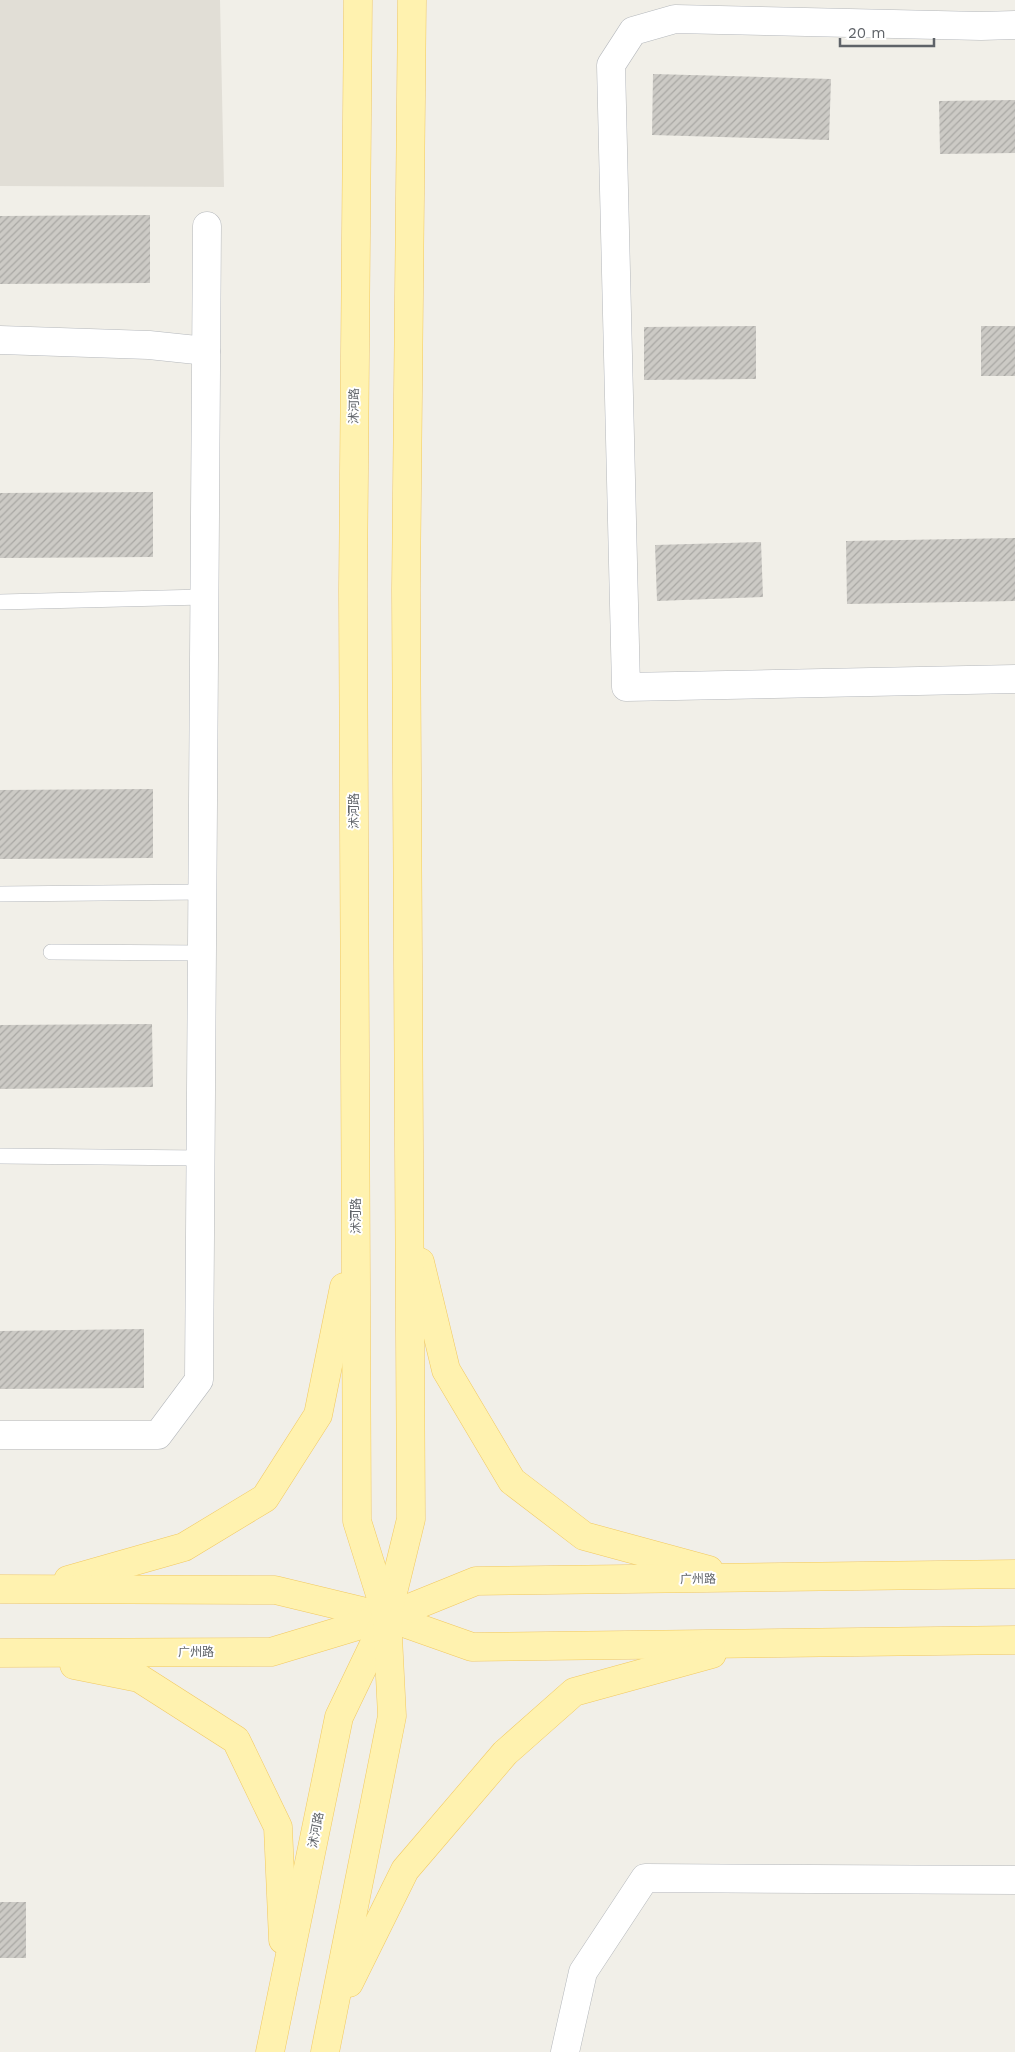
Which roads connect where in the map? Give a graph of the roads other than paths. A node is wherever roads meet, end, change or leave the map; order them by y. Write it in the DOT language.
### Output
graph roads {
  1 [pos="358,0"];
  2 [pos="412,0"];
  3 [pos="1015,25"];
  4 [pos="207,226"];
  5 [pos="0,340"];
  6 [pos="206,351"];
  7 [pos="204,597"];
  8 [pos="0,602"];
  9 [pos="1015,679"];
  10 [pos="202,892"];
  11 [pos="0,894"];
  12 [pos="51,952"];
  13 [pos="202,953"];
  14 [pos="0,1156"];
  15 [pos="201,1158"];
  16 [pos="409,1218"];
  17 [pos="356,1232"];
  18 [pos="0,1435"];
  19 [pos="1015,1574"];
  20 [pos="739,1579"];
  21 [pos="0,1589"];
  22 [pos="36,1589"];
  23 [pos="387,1617"];
  24 [pos="1015,1640"];
  25 [pos="750,1644"];
  26 [pos="7,1653"];
  27 [pos="1015,1880"];
  28 [pos="285,1982"];
  29 [pos="333,2015"];
  30 [pos="270,2052"];
  31 [pos="325,2052"];
  32 [pos="565,2052"];
  1 -- 17 [label="main road, 沭河路"];
  2 -- 16 [label="main road, 沭河路"];
  3 -- 9 [label="street"];
  4 -- 6 [label="street"];
  5 -- 6 [label="street"];
  6 -- 7 [label="street"];
  7 -- 8 [label="lane"];
  7 -- 10 [label="street"];
  10 -- 11 [label="lane"];
  10 -- 13 [label="street"];
  12 -- 13 [label="lane"];
  13 -- 15 [label="street"];
  14 -- 15 [label="lane"];
  15 -- 18 [label="street"];
  16 -- 20 [label="main road"];
  16 -- 23 [label="main road, 沭河路"];
  17 -- 22 [label="main road"];
  17 -- 23 [label="main road, 沭河路"];
  19 -- 20 [label="main road, 广州路"];
  20 -- 23 [label="main road, 广州路"];
  21 -- 22 [label="main road"];
  22 -- 23 [label="main road"];
  23 -- 25 [label="main road"];
  23 -- 26 [label="main road, 广州路"];
  23 -- 28 [label="main road, 沭河路"];
  23 -- 29 [label="main road, 沭河路"];
  24 -- 25 [label="main road"];
  25 -- 29 [label="main road"];
  26 -- 28 [label="main road"];
  27 -- 32 [label="street"];
  28 -- 30 [label="main road, 沭河路"];
  29 -- 31 [label="main road, 沭河路"];
}
